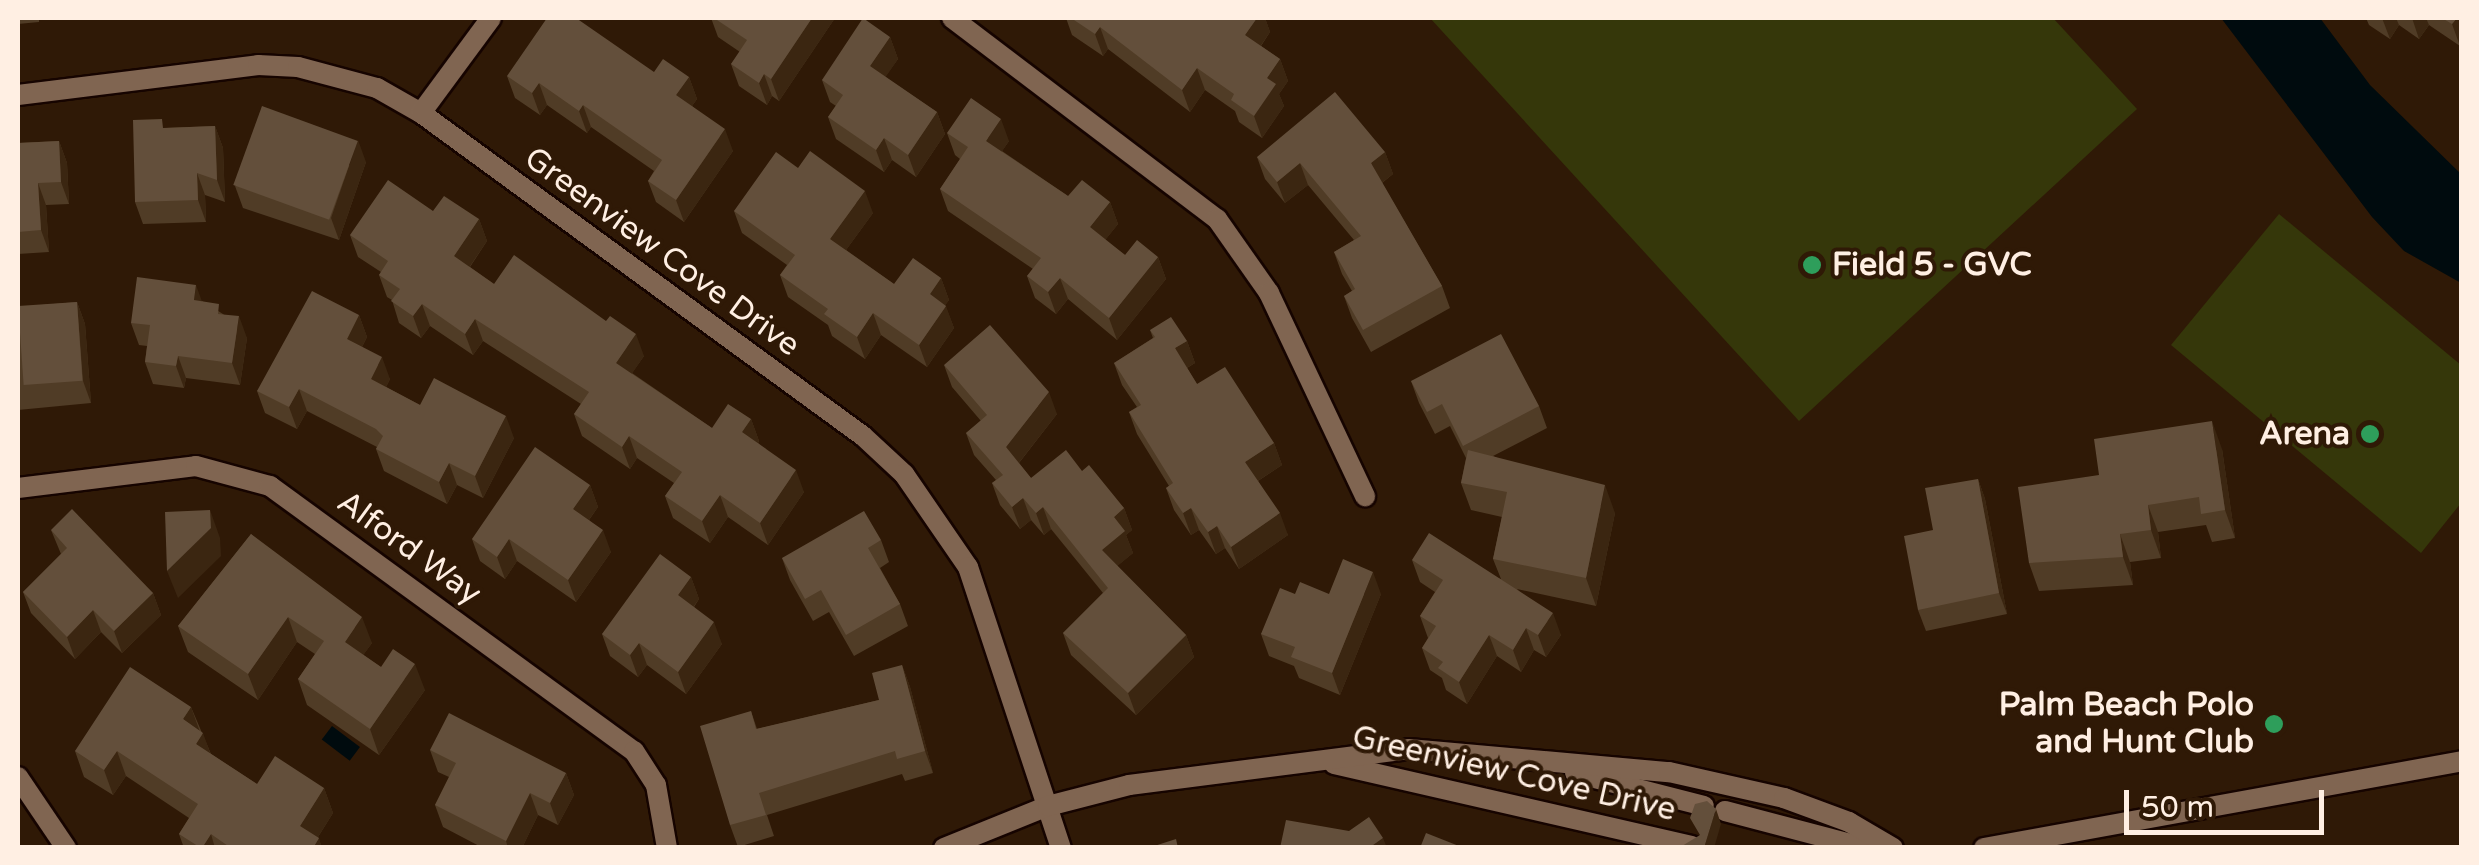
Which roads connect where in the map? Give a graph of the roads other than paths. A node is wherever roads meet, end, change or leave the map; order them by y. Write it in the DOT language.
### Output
graph roads {
  1 [pos="491,18"];
  2 [pos="952,18"];
  3 [pos="18,95"];
  4 [pos="421,112"];
  5 [pos="18,488"];
  6 [pos="1365,496"];
  7 [pos="1515,757"];
  8 [pos="2462,761"];
  9 [pos="1322,762"];
  10 [pos="18,777"];
  11 [pos="1048,806"];
  12 [pos="1704,806"];
  13 [pos="1725,811"];
  14 [pos="1692,846"];
  15 [pos="66,848"];
  16 [pos="667,848"];
  17 [pos="944,848"];
  18 [pos="1061,848"];
  19 [pos="1866,848"];
  20 [pos="1893,848"];
  21 [pos="1984,848"];
  1 -- 4 [label="street"];
  2 -- 6 [label="street"];
  3 -- 4 [label="street, Greenview Cove Drive"];
  4 -- 11 [label="street, Greenview Cove Drive"];
  5 -- 16 [label="street, Alford Way"];
  7 -- 9 [label="street, Greenview Cove Drive"];
  7 -- 12 [label="street, Greenview Cove Drive"];
  7 -- 20 [label="street, Greenview Cove Drive"];
  8 -- 21 [label="street"];
  9 -- 11 [label="street, Greenview Cove Drive"];
  9 -- 14 [label="street, Greenview Cove Drive"];
  10 -- 15 [label="street"];
  11 -- 17 [label="street, Greenview Cove Drive"];
  11 -- 18 [label="street"];
  13 -- 19 [label="street, Greenview Cove Drive"];
}
